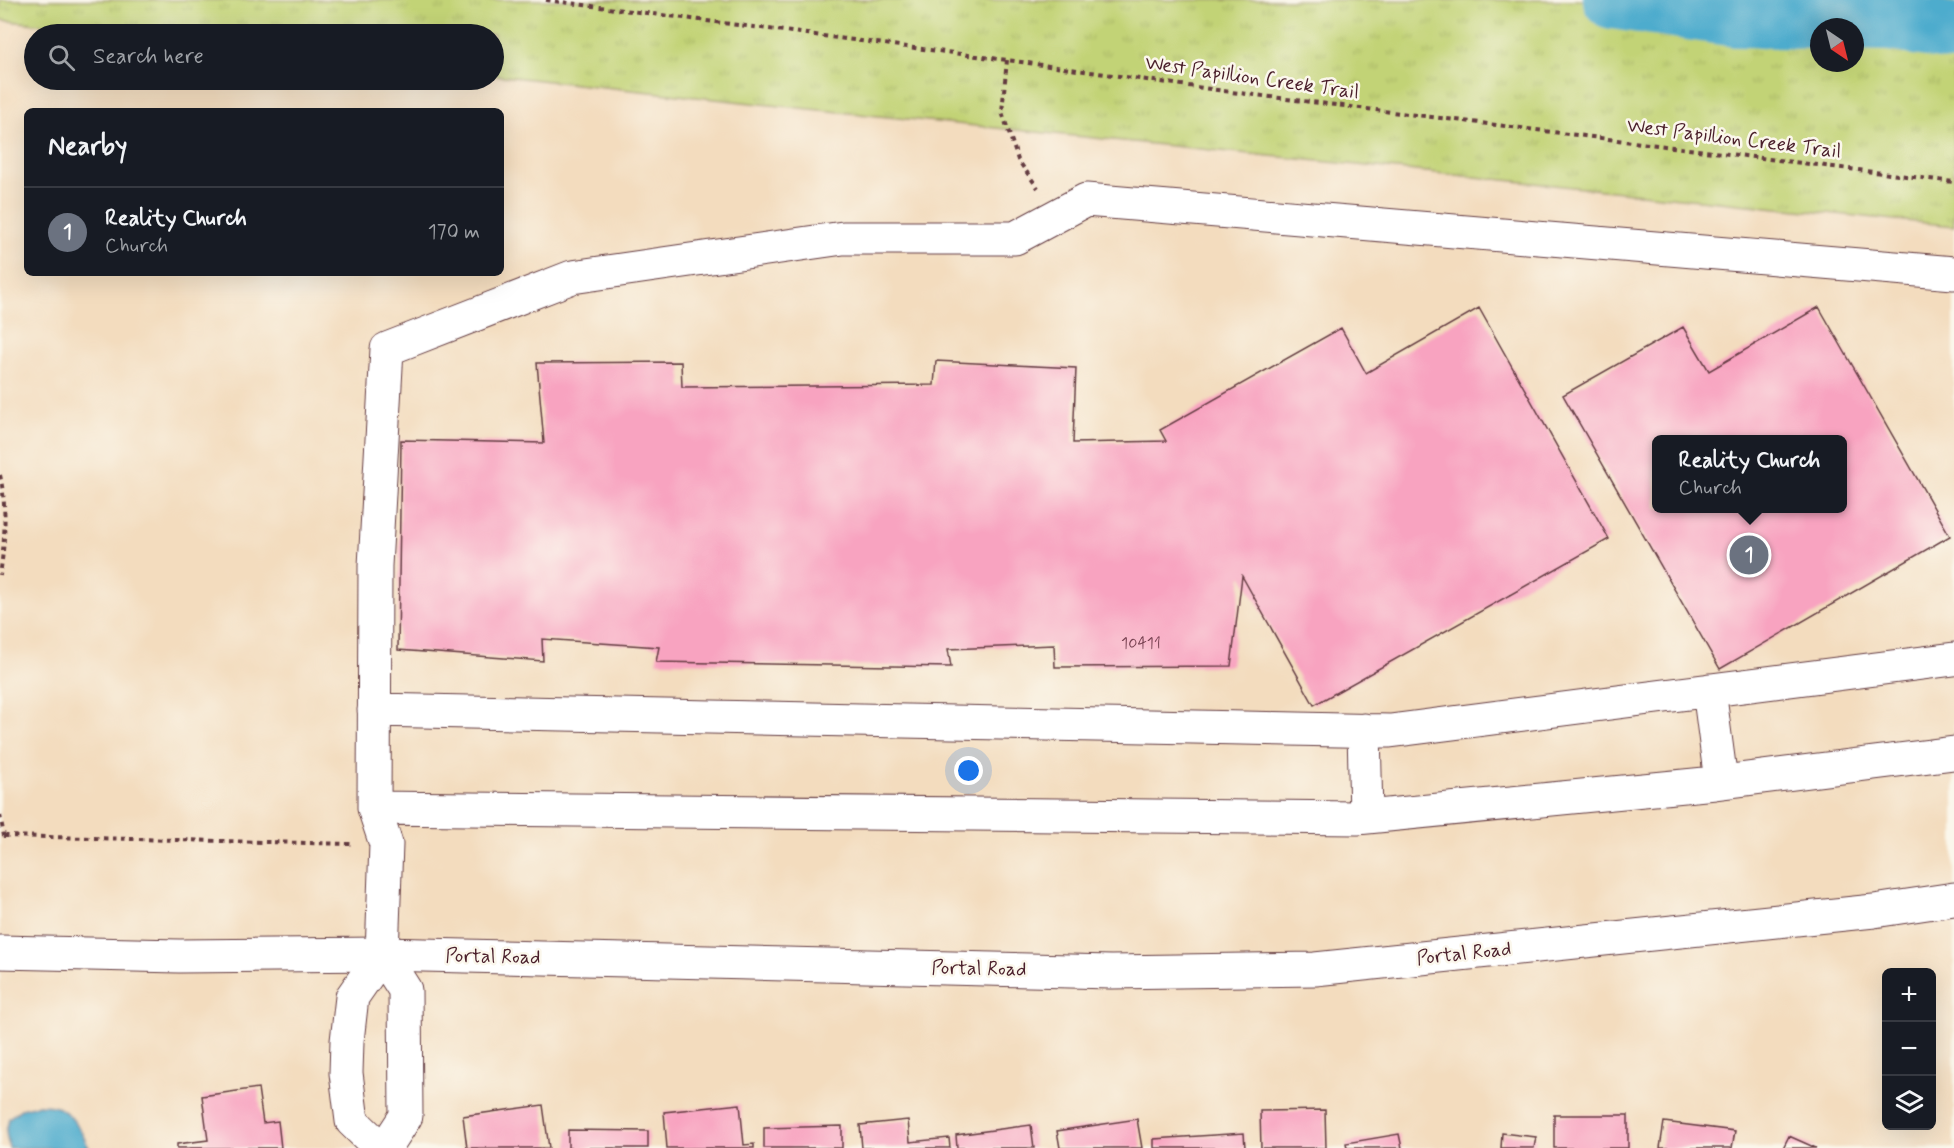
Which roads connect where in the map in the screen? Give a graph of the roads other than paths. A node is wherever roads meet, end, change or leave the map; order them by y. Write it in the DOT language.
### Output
graph roads {
  1 [pos="1954,273"];
  2 [pos="1954,659"];
  3 [pos="1709,690"];
  4 [pos="374,710"];
  5 [pos="1364,730"];
  6 [pos="1954,753"];
  7 [pos="1721,782"];
  8 [pos="374,808"];
  9 [pos="1366,816"];
  10 [pos="1954,898"];
  11 [pos="0,952"];
  12 [pos="382,954"];
  13 [pos="380,1148"];
  14 [pos="385,1148"];
  1 -- 4 [label="main road"];
  2 -- 3 [label="main road"];
  3 -- 5 [label="main road"];
  3 -- 7 [label="main road"];
  4 -- 5 [label="main road"];
  4 -- 8 [label="main road"];
  5 -- 9 [label="main road"];
  6 -- 7 [label="main road"];
  7 -- 9 [label="main road"];
  8 -- 9 [label="main road"];
  8 -- 12 [label="main road"];
  10 -- 12 [label="main road, Portal Road"];
  11 -- 12 [label="main road, Portal Road"];
  12 -- 13 [label="main road"];
  12 -- 14 [label="main road"];
}
